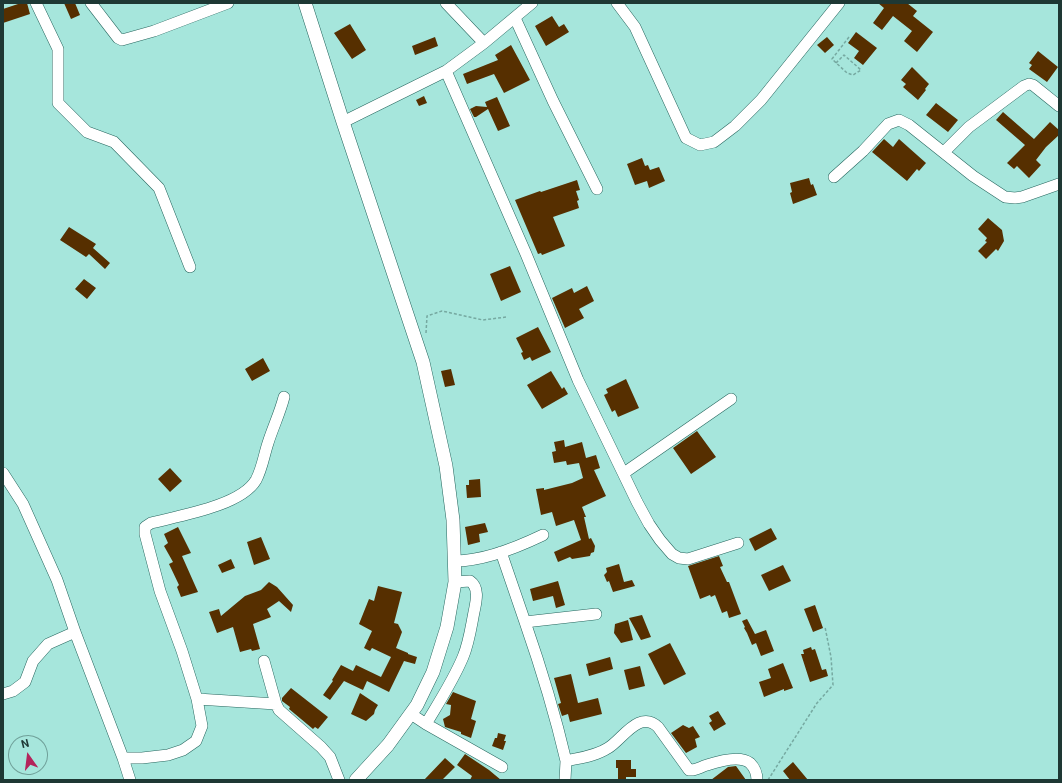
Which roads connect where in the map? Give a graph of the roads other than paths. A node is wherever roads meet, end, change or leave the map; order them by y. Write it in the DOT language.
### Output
graph roads {
  1 [pos="36,3"];
  2 [pos="90,3"];
  3 [pos="228,3"];
  4 [pos="305,3"];
  5 [pos="446,3"];
  6 [pos="532,3"];
  7 [pos="618,3"];
  8 [pos="839,3"];
  9 [pos="515,18"];
  10 [pos="484,43"];
  11 [pos="446,71"];
  12 [pos="1059,106"];
  13 [pos="343,122"];
  14 [pos="944,152"];
  15 [pos="834,177"];
  16 [pos="1059,184"];
  17 [pos="598,189"];
  18 [pos="190,267"];
  19 [pos="284,397"];
  20 [pos="731,399"];
  21 [pos="3,473"];
  22 [pos="624,473"];
  23 [pos="543,536"];
  24 [pos="738,543"];
  25 [pos="501,552"];
  26 [pos="455,561"];
  27 [pos="455,582"];
  28 [pos="596,614"];
  29 [pos="525,622"];
  30 [pos="75,632"];
  31 [pos="264,661"];
  32 [pos="3,694"];
  33 [pos="197,699"];
  34 [pos="276,704"];
  35 [pos="411,714"];
  36 [pos="426,724"];
  37 [pos="123,758"];
  38 [pos="566,761"];
  39 [pos="502,767"];
  40 [pos="130,780"];
  41 [pos="339,780"];
  42 [pos="356,780"];
  43 [pos="565,780"];
  44 [pos="757,780"];
  1 -- 18 [label="street"];
  2 -- 3 [label="street"];
  4 -- 13 [label="street"];
  5 -- 10 [label="street"];
  6 -- 9 [label="street"];
  7 -- 8 [label="street"];
  9 -- 10 [label="street"];
  9 -- 17 [label="street"];
  10 -- 11 [label="street"];
  11 -- 13 [label="street"];
  11 -- 22 [label="street"];
  12 -- 14 [label="street"];
  13 -- 26 [label="street"];
  14 -- 15 [label="street"];
  14 -- 16 [label="street"];
  19 -- 33 [label="street"];
  20 -- 22 [label="street"];
  21 -- 30 [label="street"];
  22 -- 24 [label="street"];
  23 -- 25 [label="street"];
  25 -- 26 [label="street"];
  25 -- 29 [label="street"];
  26 -- 27 [label="street"];
  27 -- 35 [label="street"];
  27 -- 36 [label="street"];
  28 -- 29 [label="street"];
  29 -- 38 [label="street"];
  30 -- 32 [label="street"];
  30 -- 37 [label="street"];
  31 -- 34 [label="street"];
  33 -- 34 [label="street"];
  33 -- 37 [label="street"];
  34 -- 41 [label="street"];
  35 -- 36 [label="street"];
  35 -- 42 [label="street"];
  36 -- 39 [label="street"];
  37 -- 40 [label="street"];
  38 -- 43 [label="street"];
  38 -- 44 [label="street"];
}
